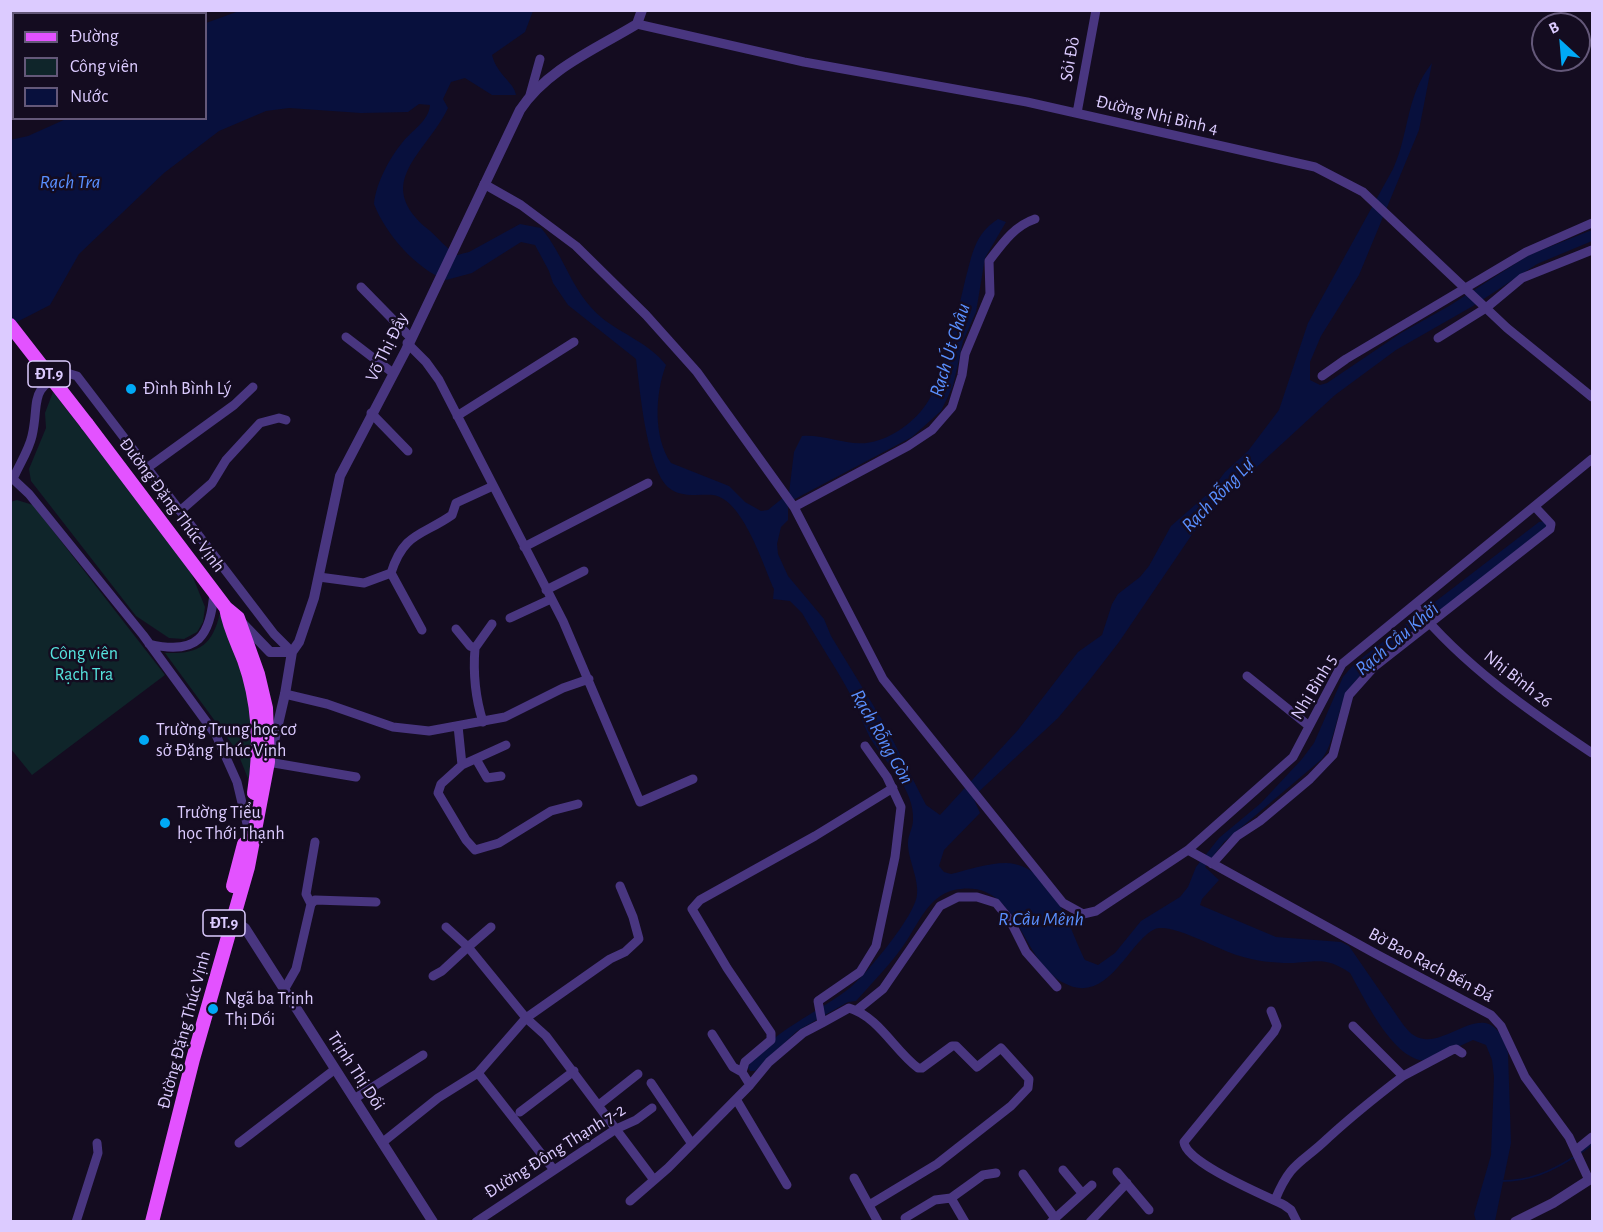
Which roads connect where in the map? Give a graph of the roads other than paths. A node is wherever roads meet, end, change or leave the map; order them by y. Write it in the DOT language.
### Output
graph roads {
  1 [pos="642,10"];
  2 [pos="1096,10"];
  3 [pos="637,24"];
  4 [pos="540,59"];
  5 [pos="530,94"];
  6 [pos="1077,113"];
  7 [pos="484,184"];
  8 [pos="1035,219"];
  9 [pos="1593,223"];
  10 [pos="1593,250"];
  11 [pos="361,287"];
  12 [pos="1469,290"];
  13 [pos="1483,305"];
  14 [pos="10,325"];
  15 [pos="346,337"];
  16 [pos="1438,338"];
  17 [pos="409,340"];
  18 [pos="574,342"];
  19 [pos="393,373"];
  20 [pos="1322,376"];
  21 [pos="253,387"];
  22 [pos="1593,397"];
  23 [pos="371,413"];
  24 [pos="457,416"];
  25 [pos="286,420"];
  26 [pos="408,451"];
  27 [pos="1593,459"];
  28 [pos="147,468"];
  29 [pos="12,480"];
  30 [pos="648,483"];
  31 [pos="493,486"];
  32 [pos="793,505"];
  33 [pos="1536,508"];
  34 [pos="180,511"];
  35 [pos="524,548"];
  36 [pos="584,572"];
  37 [pos="391,573"];
  38 [pos="319,577"];
  39 [pos="546,590"];
  40 [pos="214,591"];
  41 [pos="551,599"];
  42 [pos="226,608"];
  43 [pos="1416,608"];
  44 [pos="238,618"];
  45 [pos="510,618"];
  46 [pos="1430,623"];
  47 [pos="492,624"];
  48 [pos="456,629"];
  49 [pos="422,630"];
  50 [pos="149,644"];
  51 [pos="475,648"];
  52 [pos="291,652"];
  53 [pos="1247,676"];
  54 [pos="589,679"];
  55 [pos="285,694"];
  56 [pos="483,722"];
  57 [pos="458,726"];
  58 [pos="1309,726"];
  59 [pos="506,746"];
  60 [pos="865,746"];
  61 [pos="1593,753"];
  62 [pos="476,759"];
  63 [pos="268,762"];
  64 [pos="462,765"];
  65 [pos="501,776"];
  66 [pos="356,777"];
  67 [pos="693,779"];
  68 [pos="893,788"];
  69 [pos="578,804"];
  70 [pos="248,828"];
  71 [pos="315,842"];
  72 [pos="1188,850"];
  73 [pos="1207,862"];
  74 [pos="620,886"];
  75 [pos="376,902"];
  76 [pos="311,904"];
  77 [pos="230,918"];
  78 [pos="446,927"];
  79 [pos="491,927"];
  80 [pos="468,947"];
  81 [pos="433,976"];
  82 [pos="1057,987"];
  83 [pos="284,990"];
  84 [pos="857,1010"];
  85 [pos="1270,1011"];
  86 [pos="820,1017"];
  87 [pos="526,1018"];
  88 [pos="1353,1026"];
  89 [pos="712,1034"];
  90 [pos="1462,1053"];
  91 [pos="423,1055"];
  92 [pos="334,1070"];
  93 [pos="574,1071"];
  94 [pos="742,1072"];
  95 [pos="478,1073"];
  96 [pos="638,1074"];
  97 [pos="1403,1076"];
  98 [pos="651,1083"];
  99 [pos="750,1085"];
  100 [pos="354,1099"];
  101 [pos="736,1099"];
  102 [pos="600,1104"];
  103 [pos="652,1108"];
  104 [pos="520,1112"];
  105 [pos="616,1129"];
  106 [pos="1593,1137"];
  107 [pos="383,1142"];
  108 [pos="97,1143"];
  109 [pos="239,1143"];
  110 [pos="692,1144"];
  111 [pos="1576,1152"];
  112 [pos="554,1170"];
  113 [pos="1063,1170"];
  114 [pos="1117,1172"];
  115 [pos="996,1173"];
  116 [pos="1023,1174"];
  117 [pos="854,1178"];
  118 [pos="1591,1179"];
  119 [pos="654,1180"];
  120 [pos="1127,1183"];
  121 [pos="787,1185"];
  122 [pos="1092,1185"];
  123 [pos="1082,1193"];
  124 [pos="951,1198"];
  125 [pos="1275,1200"];
  126 [pos="630,1201"];
  127 [pos="869,1205"];
  128 [pos="1149,1210"];
  129 [pos="905,1218"];
  130 [pos="1053,1220"];
  131 [pos="76,1221"];
  132 [pos="146,1221"];
  133 [pos="152,1221"];
  134 [pos="433,1221"];
  135 [pos="476,1221"];
  136 [pos="878,1221"];
  137 [pos="965,1221"];
  138 [pos="1090,1221"];
  139 [pos="1297,1221"];
  140 [pos="1518,1221"];
  1 -- 3 [label="street"];
  2 -- 6 [label="street, Sỏi Đỏ"];
  3 -- 5 [label="street, Võ Thị Đầy"];
  3 -- 6 [label="street, Đường Nhị Bình 4"];
  4 -- 5 [label="street"];
  5 -- 7 [label="street, Võ Thị Đầy"];
  6 -- 12 [label="street, Đường Nhị Bình 4"];
  7 -- 17 [label="street, Võ Thị Đầy"];
  7 -- 32 [label="street"];
  8 -- 32 [label="street"];
  9 -- 12 [label="street"];
  10 -- 13 [label="street"];
  11 -- 17 [label="street"];
  12 -- 13 [label="street, Đường Nhị Bình 4"];
  12 -- 20 [label="street"];
  13 -- 16 [label="street"];
  13 -- 22 [label="street, Đường Nhị Bình 4"];
  14 -- 40 [label="main road, Đường Đặng Thúc Vịnh / ĐT.9, bridge"];
  15 -- 19 [label="street"];
  17 -- 19 [label="street, Võ Thị Đầy"];
  17 -- 24 [label="street"];
  18 -- 24 [label="street"];
  19 -- 23 [label="street, Võ Thị Đầy"];
  21 -- 28 [label="street"];
  23 -- 26 [label="street"];
  23 -- 38 [label="street, Võ Thị Đầy"];
  24 -- 31 [label="street"];
  25 -- 34 [label="street"];
  27 -- 33 [label="street, Nhị Bình 5"];
  28 -- 29 [label="street"];
  28 -- 34 [label="street"];
  29 -- 50 [label="street"];
  30 -- 35 [label="street"];
  31 -- 35 [label="street"];
  31 -- 37 [label="street"];
  32 -- 72 [label="street, Nhị Bình 5"];
  33 -- 43 [label="street, Nhị Bình 5"];
  33 -- 46 [label="street"];
  34 -- 52 [label="street"];
  35 -- 39 [label="street"];
  36 -- 39 [label="street"];
  37 -- 38 [label="street"];
  37 -- 49 [label="street"];
  38 -- 52 [label="street, Võ Thị Đầy"];
  39 -- 41 [label="street"];
  40 -- 42 [label="main road, Đường Đặng Thúc Vịnh / ĐT.9"];
  40 -- 50 [label="street"];
  41 -- 45 [label="street"];
  41 -- 54 [label="street"];
  42 -- 44 [label="main road, Đường Đặng Thúc Vịnh / ĐT.9"];
  42 -- 70 [label="main road, Đường Đặng Thúc Vịnh / ĐT.9"];
  43 -- 46 [label="street, Nhị Bình 26"];
  43 -- 58 [label="street, Nhị Bình 5"];
  44 -- 52 [label="street"];
  44 -- 63 [label="main road, Đường Đặng Thúc Vịnh / ĐT.9"];
  46 -- 61 [label="street, Nhị Bình 26"];
  46 -- 73 [label="street"];
  47 -- 51 [label="street"];
  48 -- 51 [label="street"];
  50 -- 70 [label="street"];
  51 -- 56 [label="street"];
  52 -- 55 [label="street, Võ Thị Đầy"];
  53 -- 58 [label="street"];
  54 -- 56 [label="street"];
  54 -- 67 [label="street"];
  55 -- 57 [label="street"];
  55 -- 63 [label="street, Võ Thị Đầy"];
  56 -- 57 [label="street"];
  57 -- 64 [label="street"];
  58 -- 72 [label="street, Nhị Bình 5"];
  59 -- 62 [label="street"];
  60 -- 68 [label="street"];
  62 -- 64 [label="street"];
  62 -- 65 [label="street"];
  63 -- 66 [label="street"];
  63 -- 77 [label="main road, Đường Đặng Thúc Vịnh / ĐT.9"];
  64 -- 69 [label="street"];
  68 -- 86 [label="street"];
  68 -- 94 [label="street"];
  70 -- 77 [label="main road, Đường Đặng Thúc Vịnh / ĐT.9"];
  71 -- 76 [label="street"];
  72 -- 73 [label="street, Bờ Bao Rạch Bến Đá"];
  73 -- 111 [label="street, Bờ Bao Rạch Bến Đá"];
  74 -- 87 [label="street"];
  75 -- 76 [label="street"];
  76 -- 83 [label="street"];
  77 -- 83 [label="street, Trịnh Thị Dối"];
  77 -- 132 [label="main road, Đường Đặng Thúc Vịnh / ĐT.9"];
  77 -- 133 [label="main road, Đường Đặng Thúc Vịnh / ĐT.9"];
  78 -- 80 [label="street"];
  79 -- 80 [label="street"];
  80 -- 81 [label="street"];
  80 -- 87 [label="street"];
  82 -- 84 [label="street"];
  83 -- 92 [label="street, Trịnh Thị Dối"];
  84 -- 86 [label="street"];
  84 -- 127 [label="street"];
  85 -- 125 [label="street"];
  86 -- 99 [label="street"];
  87 -- 93 [label="street"];
  87 -- 95 [label="street"];
  88 -- 97 [label="street"];
  89 -- 94 [label="street"];
  90 -- 97 [label="street"];
  91 -- 100 [label="street"];
  92 -- 100 [label="street, Trịnh Thị Dối"];
  92 -- 109 [label="street"];
  93 -- 102 [label="street"];
  93 -- 104 [label="street"];
  94 -- 99 [label="street"];
  95 -- 107 [label="street"];
  95 -- 112 [label="street"];
  96 -- 102 [label="street"];
  97 -- 125 [label="street"];
  98 -- 110 [label="street"];
  99 -- 101 [label="street"];
  100 -- 107 [label="street, Trịnh Thị Dối"];
  101 -- 110 [label="street"];
  101 -- 121 [label="street"];
  102 -- 105 [label="street"];
  103 -- 105 [label="street, Đường Đông Thạnh 7-2"];
  105 -- 112 [label="street, Đường Đông Thạnh 7-2"];
  105 -- 119 [label="street"];
  106 -- 111 [label="street"];
  107 -- 134 [label="street, Trịnh Thị Dối"];
  108 -- 131 [label="street"];
  110 -- 119 [label="street"];
  111 -- 118 [label="street, Bờ Bao Rạch Bến Đá"];
  112 -- 135 [label="street, Đường Đông Thạnh 7-2"];
  113 -- 123 [label="street"];
  114 -- 120 [label="street"];
  115 -- 124 [label="street"];
  116 -- 130 [label="street"];
  117 -- 127 [label="street"];
  118 -- 140 [label="street"];
  119 -- 126 [label="street"];
  120 -- 128 [label="street"];
  120 -- 138 [label="street"];
  122 -- 123 [label="street"];
  123 -- 130 [label="street"];
  124 -- 129 [label="street"];
  124 -- 137 [label="street"];
  125 -- 139 [label="street"];
  127 -- 136 [label="street"];
}
